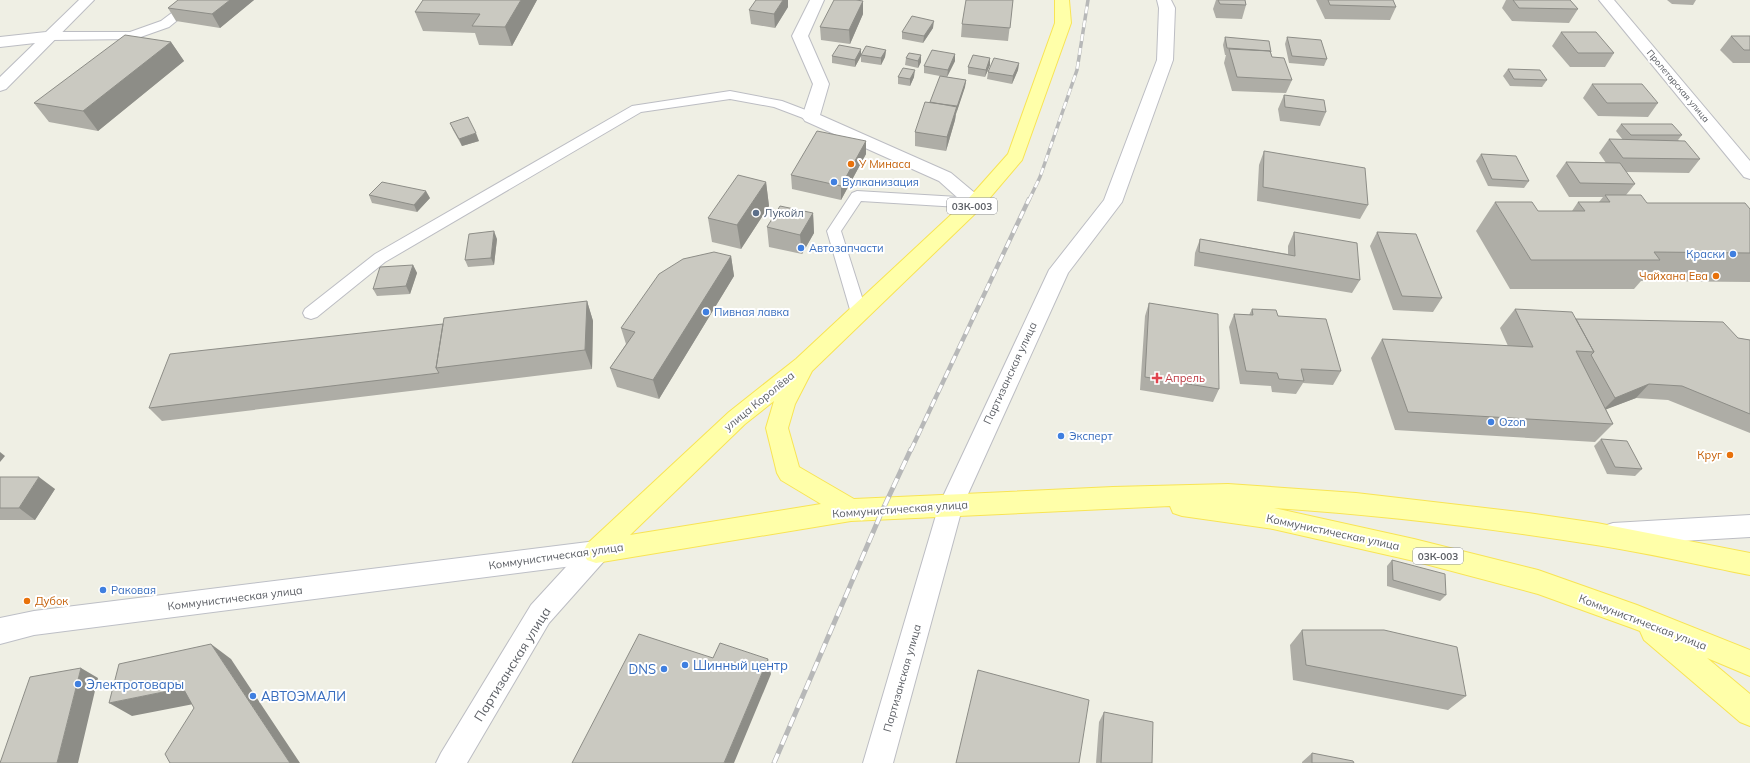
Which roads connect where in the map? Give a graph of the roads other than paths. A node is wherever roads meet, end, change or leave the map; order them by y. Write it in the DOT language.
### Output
graph roads {
  1 [pos="87,0"];
  2 [pos="196,0"];
  3 [pos="817,0"];
  4 [pos="1062,0"];
  5 [pos="1164,0"];
  6 [pos="1606,0"];
  7 [pos="50,36"];
  8 [pos="0,42"];
  9 [pos="0,86"];
  10 [pos="811,117"];
  11 [pos="1750,173"];
  12 [pos="975,203"];
  13 [pos="311,313"];
  14 [pos="859,313"];
  15 [pos="804,365"];
  16 [pos="1113,497"];
  17 [pos="951,505"];
  18 [pos="852,510"];
  19 [pos="1750,526"];
  20 [pos="1597,534"];
  21 [pos="596,552"];
  22 [pos="1750,564"];
  23 [pos="1637,618"];
  24 [pos="0,631"];
  25 [pos="1750,663"];
  26 [pos="1750,712"];
  27 [pos="451,763"];
  28 [pos="878,763"];
  1 -- 7 [label="street"];
  2 -- 7 [label="lane"];
  3 -- 10 [label="street"];
  4 -- 12 [label="main road, 03К-003"];
  5 -- 17 [label="street, Партизанская улица"];
  6 -- 11 [label="street, Пролетарская улица"];
  7 -- 8 [label="street"];
  7 -- 9 [label="street"];
  10 -- 12 [label="street"];
  10 -- 13 [label="lane"];
  12 -- 14 [label="main road, 03К-003"];
  12 -- 14 [label="lane"];
  14 -- 15 [label="main road, 03К-003"];
  15 -- 18 [label="main road, улица Королёва / 03К-003"];
  15 -- 21 [label="main road, улица Королёва"];
  16 -- 17 [label="main road, Коммунистическая улица / 03К-003"];
  16 -- 20 [label="main road, Коммунистическая улица / 03К-003"];
  16 -- 23 [label="main road, Коммунистическая улица / 03К-003"];
  17 -- 18 [label="main road, Коммунистическая улица / 03К-003"];
  17 -- 28 [label="street, Партизанская улица"];
  18 -- 21 [label="main road, Коммунистическая улица"];
  19 -- 20 [label="street"];
  20 -- 22 [label="main road, Коммунистическая улица / 03К-003"];
  21 -- 24 [label="street, Коммунистическая улица"];
  21 -- 27 [label="street, Партизанская улица"];
  23 -- 25 [label="main road, Коммунистическая улица / 03К-003"];
  23 -- 26 [label="main road"];
}
